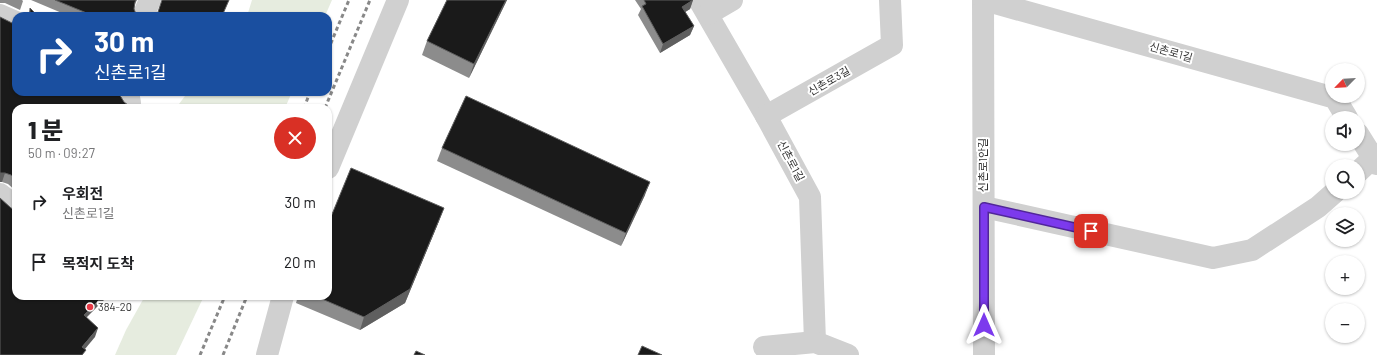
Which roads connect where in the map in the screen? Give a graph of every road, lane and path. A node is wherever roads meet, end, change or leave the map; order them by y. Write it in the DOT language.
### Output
graph roads {
  1 [pos="150,0"];
  2 [pos="398,0"];
  3 [pos="732,0"];
  4 [pos="890,0"];
  5 [pos="983,0"];
  6 [pos="703,7"];
  7 [pos="145,12"];
  8 [pos="0,15"];
  9 [pos="12,20"];
  10 [pos="1343,111"];
  11 [pos="766,116"];
  12 [pos="1365,149"];
  13 [pos="332,158"];
  14 [pos="1371,162"];
  15 [pos="0,194"];
  16 [pos="1327,199"];
  17 [pos="12,204"];
  18 [pos="984,207"];
  19 [pos="282,300"];
  20 [pos="815,342"];
  21 [pos="764,348"];
  22 [pos="267,355"];
  23 [pos="848,355"];
  24 [pos="984,355"];
  1 -- 7 [label="street"];
  2 -- 13 [label="street"];
  3 -- 6 [label="street"];
  4 -- 11 [label="street, 신촌로3길"];
  5 -- 10 [label="street, 신촌로1길"];
  5 -- 18 [label="street, 신촌로1안길"];
  6 -- 11 [label="street, 신촌로1길"];
  8 -- 9 [label="street"];
  11 -- 20 [label="street, 신촌로1길"];
  12 -- 14 [label="street"];
  15 -- 17 [label="street"];
  16 -- 18 [label="street"];
  18 -- 24 [label="street, 신촌로1안길"];
  19 -- 22 [label="street"];
  20 -- 21 [label="street"];
  20 -- 23 [label="street"];
}
